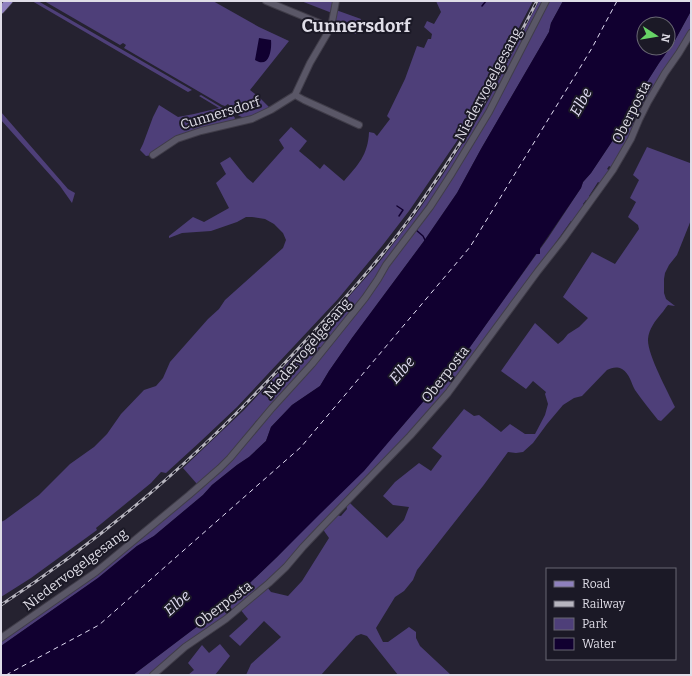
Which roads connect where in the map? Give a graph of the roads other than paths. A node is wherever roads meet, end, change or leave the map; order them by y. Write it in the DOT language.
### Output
graph roads {
  1 [pos="9,1"];
  2 [pos="266,1"];
  3 [pos="336,1"];
  4 [pos="546,1"];
  5 [pos="1,10"];
  6 [pos="330,28"];
  7 [pos="691,33"];
  8 [pos="295,95"];
  9 [pos="359,125"];
  10 [pos="153,155"];
  11 [pos="1,638"];
  12 [pos="154,675"];
  1 -- 5 [label="main road"];
  2 -- 6 [label="street"];
  3 -- 6 [label="street"];
  4 -- 11 [label="street, Niedervogelgesang"];
  6 -- 8 [label="street"];
  7 -- 12 [label="street, Oberposta"];
  8 -- 9 [label="street"];
  8 -- 10 [label="street, Cunnersdorf"];
}
